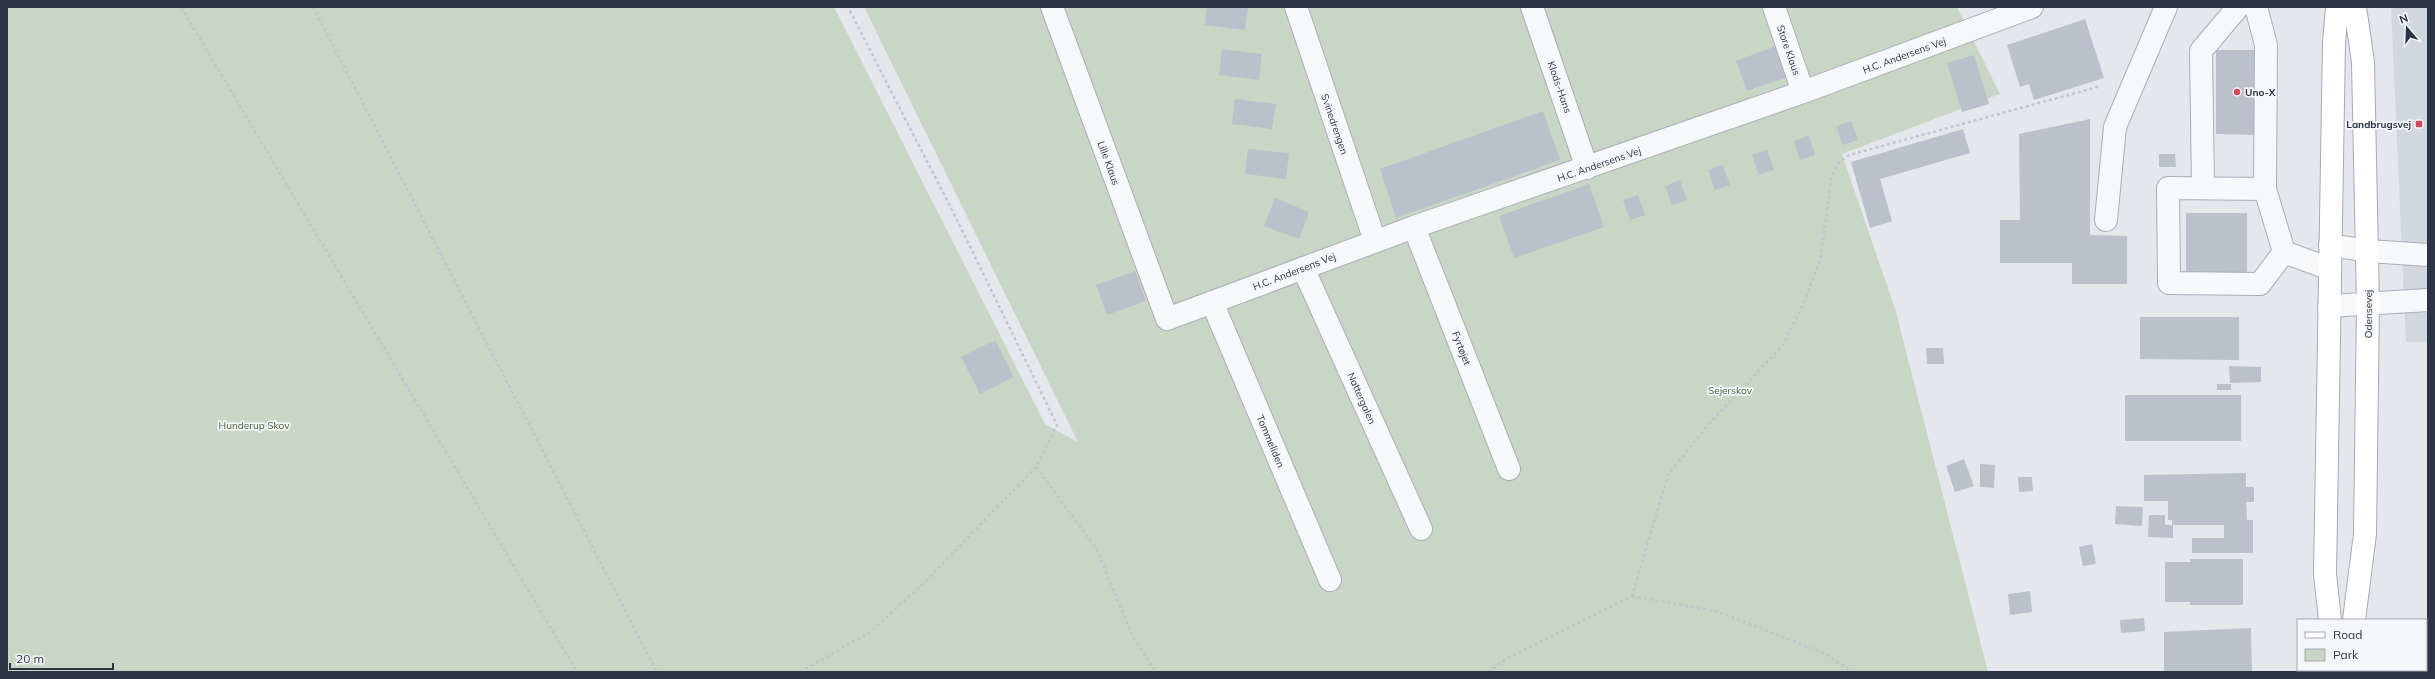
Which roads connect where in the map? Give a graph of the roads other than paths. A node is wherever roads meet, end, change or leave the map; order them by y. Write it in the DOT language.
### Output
graph roads {
  1 [pos="1052,7"];
  2 [pos="1296,7"];
  3 [pos="1532,7"];
  4 [pos="1774,7"];
  5 [pos="2032,7"];
  6 [pos="2166,7"];
  7 [pos="2238,7"];
  8 [pos="2256,7"];
  9 [pos="2337,7"];
  10 [pos="2355,7"];
  11 [pos="1803,92"];
  12 [pos="1587,168"];
  13 [pos="2203,188"];
  14 [pos="2265,189"];
  15 [pos="2106,220"];
  16 [pos="1414,227"];
  17 [pos="1375,241"];
  18 [pos="2330,245"];
  19 [pos="2368,251"];
  20 [pos="2284,252"];
  21 [pos="2428,255"];
  22 [pos="1303,268"];
  23 [pos="2330,269"];
  24 [pos="2428,300"];
  25 [pos="1212,302"];
  26 [pos="2368,304"];
  27 [pos="2329,306"];
  28 [pos="1166,319"];
  29 [pos="1509,469"];
  30 [pos="1421,529"];
  31 [pos="1330,580"];
  32 [pos="2330,619"];
  33 [pos="2354,619"];
  1 -- 28 [label="street, Lille Klaus"];
  2 -- 17 [label="street, Svinedrengen"];
  3 -- 12 [label="street, Klods-Hans"];
  4 -- 11 [label="street, Store Klaus"];
  5 -- 11 [label="street, H.C. Andersens Vej"];
  6 -- 15 [label="street"];
  7 -- 13 [label="street"];
  8 -- 14 [label="street"];
  9 -- 18 [label="main road"];
  10 -- 19 [label="main road, Odensevej"];
  11 -- 12 [label="street, H.C. Andersens Vej"];
  12 -- 16 [label="street, H.C. Andersens Vej"];
  13 -- 14 [label="street"];
  13 -- 20 [label="street"];
  14 -- 20 [label="street"];
  16 -- 17 [label="street, H.C. Andersens Vej"];
  16 -- 29 [label="street, Fyrtøjet"];
  17 -- 22 [label="street, H.C. Andersens Vej"];
  18 -- 19 [label="street"];
  18 -- 23 [label="main road"];
  19 -- 21 [label="street"];
  19 -- 26 [label="main road, Odensevej"];
  20 -- 23 [label="street"];
  22 -- 25 [label="street, H.C. Andersens Vej"];
  22 -- 30 [label="street, Nattergalen"];
  23 -- 27 [label="main road"];
  24 -- 26 [label="street"];
  25 -- 28 [label="street, H.C. Andersens Vej"];
  25 -- 31 [label="street, Tommeliden"];
  26 -- 27 [label="street"];
  26 -- 33 [label="main road, Odensevej"];
  27 -- 32 [label="main road"];
}
